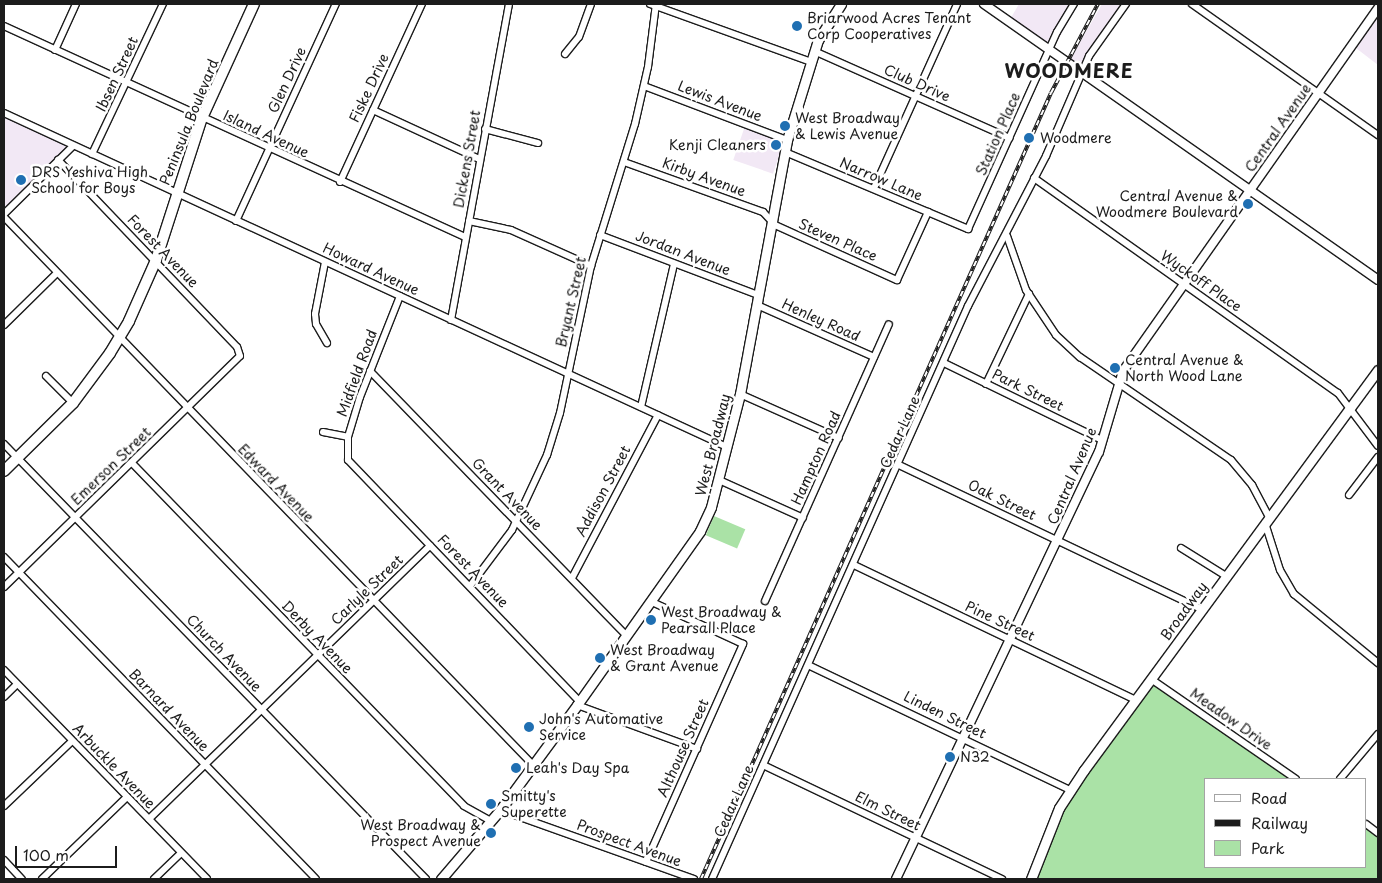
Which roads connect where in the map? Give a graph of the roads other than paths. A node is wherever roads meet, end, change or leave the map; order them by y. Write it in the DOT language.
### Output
graph roads {
  1 [pos="76,4"];
  2 [pos="163,4"];
  3 [pos="254,4"];
  4 [pos="336,4"];
  5 [pos="422,4"];
  6 [pos="509,4"];
  7 [pos="591,4"];
  8 [pos="654,4"];
  9 [pos="841,4"];
  10 [pos="957,4"];
  11 [pos="984,4"];
  12 [pos="1074,4"];
  13 [pos="1126,4"];
  14 [pos="1192,4"];
  15 [pos="1378,8"];
  16 [pos="4,26"];
  17 [pos="1050,48"];
  18 [pos="55,50"];
  19 [pos="814,51"];
  20 [pos="564,54"];
  21 [pos="811,62"];
  22 [pos="1082,72"];
  23 [pos="126,84"];
  24 [pos="644,86"];
  25 [pos="1319,93"];
  26 [pos="915,96"];
  27 [pos="373,110"];
  28 [pos="4,113"];
  29 [pos="202,118"];
  30 [pos="485,129"];
  31 [pos="1378,135"];
  32 [pos="1010,138"];
  33 [pos="787,140"];
  34 [pos="538,143"];
  35 [pos="73,146"];
  36 [pos="269,149"];
  37 [pos="785,152"];
  38 [pos="92,154"];
  39 [pos="479,159"];
  40 [pos="58,160"];
  41 [pos="624,162"];
  42 [pos="1034,178"];
  43 [pos="340,182"];
  44 [pos="874,188"];
  45 [pos="1250,190"];
  46 [pos="176,192"];
  47 [pos="928,212"];
  48 [pos="4,215"];
  49 [pos="772,220"];
  50 [pos="236,221"];
  51 [pos="469,221"];
  52 [pos="968,230"];
  53 [pos="600,235"];
  54 [pos="1007,236"];
  55 [pos="465,238"];
  56 [pos="156,260"];
  57 [pos="325,262"];
  58 [pos="674,264"];
  59 [pos="591,266"];
  60 [pos="57,273"];
  61 [pos="1378,280"];
  62 [pos="1184,284"];
  63 [pos="1029,294"];
  64 [pos="758,295"];
  65 [pos="400,296"];
  66 [pos="757,305"];
  67 [pos="451,320"];
  68 [pos="889,324"];
  69 [pos="4,325"];
  70 [pos="119,339"];
  71 [pos="327,343"];
  72 [pos="874,357"];
  73 [pos="235,363"];
  74 [pos="944,363"];
  75 [pos="1378,370"];
  76 [pos="370,371"];
  77 [pos="568,374"];
  78 [pos="46,376"];
  79 [pos="1119,381"];
  80 [pos="986,384"];
  81 [pos="740,394"];
  82 [pos="73,403"];
  83 [pos="641,407"];
  84 [pos="188,409"];
  85 [pos="1350,409"];
  86 [pos="658,415"];
  87 [pos="323,432"];
  88 [pos="348,437"];
  89 [pos="839,438"];
  90 [pos="1102,440"];
  91 [pos="4,444"];
  92 [pos="1378,446"];
  93 [pos="728,447"];
  94 [pos="1378,457"];
  95 [pos="17,458"];
  96 [pos="348,460"];
  97 [pos="132,463"];
  98 [pos="899,465"];
  99 [pos="4,471"];
  100 [pos="719,480"];
  101 [pos="1349,496"];
  102 [pos="75,518"];
  103 [pos="803,518"];
  104 [pos="1267,520"];
  105 [pos="516,521"];
  106 [pos="1058,540"];
  107 [pos="430,546"];
  108 [pos="1181,548"];
  109 [pos="4,558"];
  110 [pos="854,565"];
  111 [pos="19,573"];
  112 [pos="1226,576"];
  113 [pos="572,578"];
  114 [pos="470,586"];
  115 [pos="4,587"];
  116 [pos="374,600"];
  117 [pos="650,601"];
  118 [pos="765,601"];
  119 [pos="1203,610"];
  120 [pos="626,634"];
  121 [pos="1010,639"];
  122 [pos="318,655"];
  123 [pos="1378,664"];
  124 [pos="808,665"];
  125 [pos="4,670"];
  126 [pos="1151,679"];
  127 [pos="17,684"];
  128 [pos="4,697"];
  129 [pos="1136,700"];
  130 [pos="578,703"];
  131 [pos="261,710"];
  132 [pos="1378,734"];
  133 [pos="963,738"];
  134 [pos="72,741"];
  135 [pos="697,749"];
  136 [pos="205,764"];
  137 [pos="532,764"];
  138 [pos="763,765"];
  139 [pos="1295,778"];
  140 [pos="1341,778"];
  141 [pos="1070,790"];
  142 [pos="127,797"];
  143 [pos="4,806"];
  144 [pos="500,810"];
  145 [pos="149,819"];
  146 [pos="490,821"];
  147 [pos="1367,825"];
  148 [pos="1378,833"];
  149 [pos="916,838"];
  150 [pos="181,853"];
  151 [pos="4,860"];
  152 [pos="646,862"];
  153 [pos="22,879"];
  154 [pos="42,879"];
  155 [pos="154,879"];
  156 [pos="206,879"];
  157 [pos="316,879"];
  158 [pos="426,879"];
  159 [pos="441,879"];
  160 [pos="694,879"];
  161 [pos="712,879"];
  162 [pos="896,879"];
  163 [pos="1002,879"];
  164 [pos="1031,879"];
  1 -- 18 [label="street"];
  2 -- 23 [label="street, Ibsen Street"];
  3 -- 29 [label="main road, Peninsula Boulevard"];
  4 -- 36 [label="street, Glen Drive"];
  5 -- 27 [label="street, Fiske Drive"];
  6 -- 30 [label="street, Dickens Street"];
  7 -- 20 [label="street"];
  8 -- 21 [label="street"];
  8 -- 24 [label="street, Bryant Street"];
  9 -- 19 [label="main road, West Broadway"];
  10 -- 26 [label="street"];
  11 -- 17 [label="street"];
  12 -- 17 [label="street, Station Place"];
  13 -- 22 [label="street, Cedar Lane"];
  14 -- 25 [label="street"];
  15 -- 25 [label="street, Central Avenue"];
  16 -- 18 [label="street, Island Avenue"];
  17 -- 22 [label="street"];
  17 -- 32 [label="street, Station Place"];
  18 -- 23 [label="street, Island Avenue"];
  19 -- 21 [label="main road, West Broadway"];
  19 -- 26 [label="street, Club Drive"];
  21 -- 33 [label="main road, West Broadway"];
  22 -- 42 [label="street, Cedar Lane"];
  22 -- 45 [label="street"];
  23 -- 29 [label="street, Island Avenue"];
  23 -- 38 [label="street, Ibsen Street"];
  24 -- 33 [label="street, Lewis Avenue"];
  24 -- 41 [label="street, Bryant Street"];
  25 -- 31 [label="street"];
  25 -- 45 [label="street, Central Avenue"];
  26 -- 32 [label="street, Club Drive"];
  26 -- 44 [label="street"];
  27 -- 39 [label="street"];
  27 -- 43 [label="street, Fiske Drive"];
  28 -- 35 [label="street, Howard Avenue"];
  29 -- 36 [label="street, Island Avenue"];
  29 -- 46 [label="main road, Peninsula Boulevard"];
  30 -- 34 [label="street"];
  30 -- 39 [label="street, Dickens Street"];
  32 -- 52 [label="street, Station Place"];
  33 -- 37 [label="main road, West Broadway"];
  35 -- 38 [label="street, Howard Avenue"];
  35 -- 40 [label="street"];
  36 -- 43 [label="street, Island Avenue"];
  36 -- 50 [label="street, Glen Drive"];
  37 -- 44 [label="street, Narrow Lane"];
  37 -- 49 [label="main road, West Broadway"];
  38 -- 46 [label="street, Howard Avenue"];
  39 -- 51 [label="street, Dickens Street"];
  40 -- 48 [label="street"];
  40 -- 56 [label="street, Forest Avenue"];
  41 -- 49 [label="street, Kirby Avenue"];
  41 -- 53 [label="street, Bryant Street"];
  42 -- 54 [label="street, Cedar Lane"];
  42 -- 62 [label="street, Wyckoff Place"];
  43 -- 55 [label="street, Island Avenue"];
  44 -- 47 [label="street, Narrow Lane"];
  45 -- 61 [label="street"];
  45 -- 62 [label="street, Central Avenue"];
  46 -- 50 [label="street, Howard Avenue"];
  46 -- 56 [label="main road, Peninsula Boulevard"];
  47 -- 49 [label="street, Steven Place"];
  47 -- 52 [label="street, Narrow Lane"];
  48 -- 60 [label="street, Edward Avenue"];
  49 -- 64 [label="main road, West Broadway"];
  50 -- 57 [label="street, Howard Avenue"];
  51 -- 55 [label="street, Dickens Street"];
  51 -- 59 [label="street"];
  53 -- 58 [label="street, Jordan Avenue"];
  53 -- 59 [label="street, Bryant Street"];
  54 -- 63 [label="street"];
  54 -- 74 [label="street, Cedar Lane"];
  55 -- 67 [label="street, Dickens Street"];
  56 -- 70 [label="main road, Peninsula Boulevard"];
  56 -- 73 [label="street, Forest Avenue"];
  57 -- 65 [label="street, Howard Avenue"];
  57 -- 71 [label="street"];
  58 -- 64 [label="street, Jordan Avenue"];
  58 -- 83 [label="street"];
  59 -- 77 [label="street, Bryant Street"];
  60 -- 69 [label="street"];
  60 -- 70 [label="street, Edward Avenue"];
  62 -- 79 [label="street, Central Avenue"];
  62 -- 85 [label="street, Wyckoff Place"];
  63 -- 79 [label="street"];
  63 -- 80 [label="street"];
  64 -- 66 [label="main road, West Broadway"];
  65 -- 67 [label="street, Howard Avenue"];
  65 -- 76 [label="street, Midfield Road"];
  66 -- 72 [label="street, Henley Road"];
  66 -- 81 [label="main road, West Broadway"];
  67 -- 77 [label="street, Howard Avenue"];
  68 -- 72 [label="street, Hampton Road"];
  70 -- 82 [label="main road, Peninsula Boulevard"];
  70 -- 84 [label="street, Edward Avenue"];
  72 -- 89 [label="street, Hampton Road"];
  73 -- 84 [label="street, Emerson Street"];
  74 -- 80 [label="street, Park Street"];
  74 -- 98 [label="street, Cedar Lane"];
  75 -- 85 [label="main road, Broadway"];
  76 -- 88 [label="street, Midfield Road"];
  76 -- 105 [label="street, Grant Avenue"];
  77 -- 83 [label="street, Howard Avenue"];
  77 -- 105 [label="street, Bryant Street"];
  78 -- 82 [label="street"];
  79 -- 90 [label="street, Central Avenue"];
  79 -- 104 [label="street"];
  80 -- 90 [label="street, Park Street"];
  81 -- 89 [label="street"];
  81 -- 93 [label="main road, West Broadway"];
  82 -- 95 [label="main road, Peninsula Boulevard"];
  83 -- 86 [label="street, Howard Avenue"];
  84 -- 97 [label="street, Emerson Street"];
  84 -- 116 [label="street, Edward Avenue"];
  85 -- 92 [label="street, Wyckoff Place"];
  85 -- 104 [label="main road, Broadway"];
  86 -- 93 [label="street, Howard Avenue"];
  86 -- 113 [label="street, Addison Street"];
  87 -- 88 [label="street"];
  88 -- 96 [label="street, Midfield Road"];
  89 -- 103 [label="street, Hampton Road"];
  90 -- 106 [label="street, Central Avenue"];
  91 -- 95 [label="street, Church Avenue"];
  93 -- 100 [label="main road, West Broadway"];
  94 -- 101 [label="street"];
  95 -- 99 [label="main road, Peninsula Boulevard"];
  95 -- 102 [label="street, Church Avenue"];
  96 -- 107 [label="street, Forest Avenue"];
  97 -- 102 [label="street, Emerson Street"];
  97 -- 122 [label="street, Derby Avenue"];
  98 -- 106 [label="street, Oak Street"];
  98 -- 110 [label="street, Cedar Lane"];
  100 -- 103 [label="street"];
  100 -- 117 [label="main road, West Broadway"];
  102 -- 111 [label="street, Emerson Street"];
  102 -- 131 [label="street, Church Avenue"];
  103 -- 118 [label="street, Hampton Road"];
  104 -- 112 [label="main road, Broadway"];
  104 -- 123 [label="street"];
  105 -- 113 [label="street, Grant Avenue"];
  105 -- 114 [label="street, Bryant Street"];
  106 -- 119 [label="street, Oak Street"];
  106 -- 121 [label="street, Central Avenue"];
  107 -- 114 [label="street, Forest Avenue"];
  107 -- 116 [label="street, Carlyle Street"];
  108 -- 112 [label="street"];
  109 -- 111 [label="street, Barnard Avenue"];
  110 -- 121 [label="street, Pine Street"];
  110 -- 124 [label="street, Cedar Lane"];
  111 -- 115 [label="street, Emerson Street"];
  111 -- 136 [label="street, Barnard Avenue"];
  112 -- 119 [label="main road, Broadway"];
  113 -- 120 [label="street, Grant Avenue"];
  114 -- 130 [label="street, Forest Avenue"];
  116 -- 122 [label="street, Carlyle Street"];
  116 -- 137 [label="street, Edward Avenue"];
  117 -- 120 [label="main road, West Broadway"];
  117 -- 135 [label="street, Althouse Street"];
  119 -- 126 [label="main road, Broadway"];
  120 -- 130 [label="main road, West Broadway"];
  121 -- 129 [label="street, Pine Street"];
  121 -- 133 [label="street, Central Avenue"];
  122 -- 131 [label="street, Carlyle Street"];
  122 -- 146 [label="street, Derby Avenue"];
  124 -- 133 [label="street, Linden Street"];
  124 -- 138 [label="street, Cedar Lane"];
  125 -- 127 [label="street, Arbuckle Avenue"];
  126 -- 129 [label="main road, Broadway"];
  126 -- 139 [label="street, Meadow Drive"];
  127 -- 128 [label="street"];
  127 -- 134 [label="street, Arbuckle Avenue"];
  129 -- 141 [label="main road, Broadway"];
  130 -- 135 [label="street"];
  130 -- 137 [label="main road, West Broadway"];
  131 -- 136 [label="street, Carlyle Street"];
  131 -- 158 [label="street, Church Avenue"];
  132 -- 140 [label="street"];
  133 -- 141 [label="street, Linden Street"];
  133 -- 149 [label="street, Central Avenue"];
  134 -- 142 [label="street, Arbuckle Avenue"];
  134 -- 143 [label="street"];
  135 -- 152 [label="street, Althouse Street"];
  136 -- 145 [label="street, Carlyle Street"];
  136 -- 157 [label="street, Barnard Avenue"];
  137 -- 144 [label="main road, West Broadway"];
  138 -- 149 [label="street, Elm Street"];
  138 -- 161 [label="street, Cedar Lane"];
  141 -- 164 [label="main road, Broadway"];
  142 -- 145 [label="street, Arbuckle Avenue"];
  142 -- 154 [label="street"];
  144 -- 146 [label="main road, West Broadway"];
  144 -- 152 [label="street, Prospect Avenue"];
  145 -- 150 [label="street, Arbuckle Avenue"];
  146 -- 159 [label="main road, West Broadway"];
  147 -- 148 [label="street"];
  149 -- 162 [label="street, Central Avenue"];
  149 -- 163 [label="street, Elm Street"];
  150 -- 155 [label="street"];
  150 -- 156 [label="street, Arbuckle Avenue"];
  151 -- 153 [label="street"];
  152 -- 160 [label="street, Prospect Avenue"];
}
